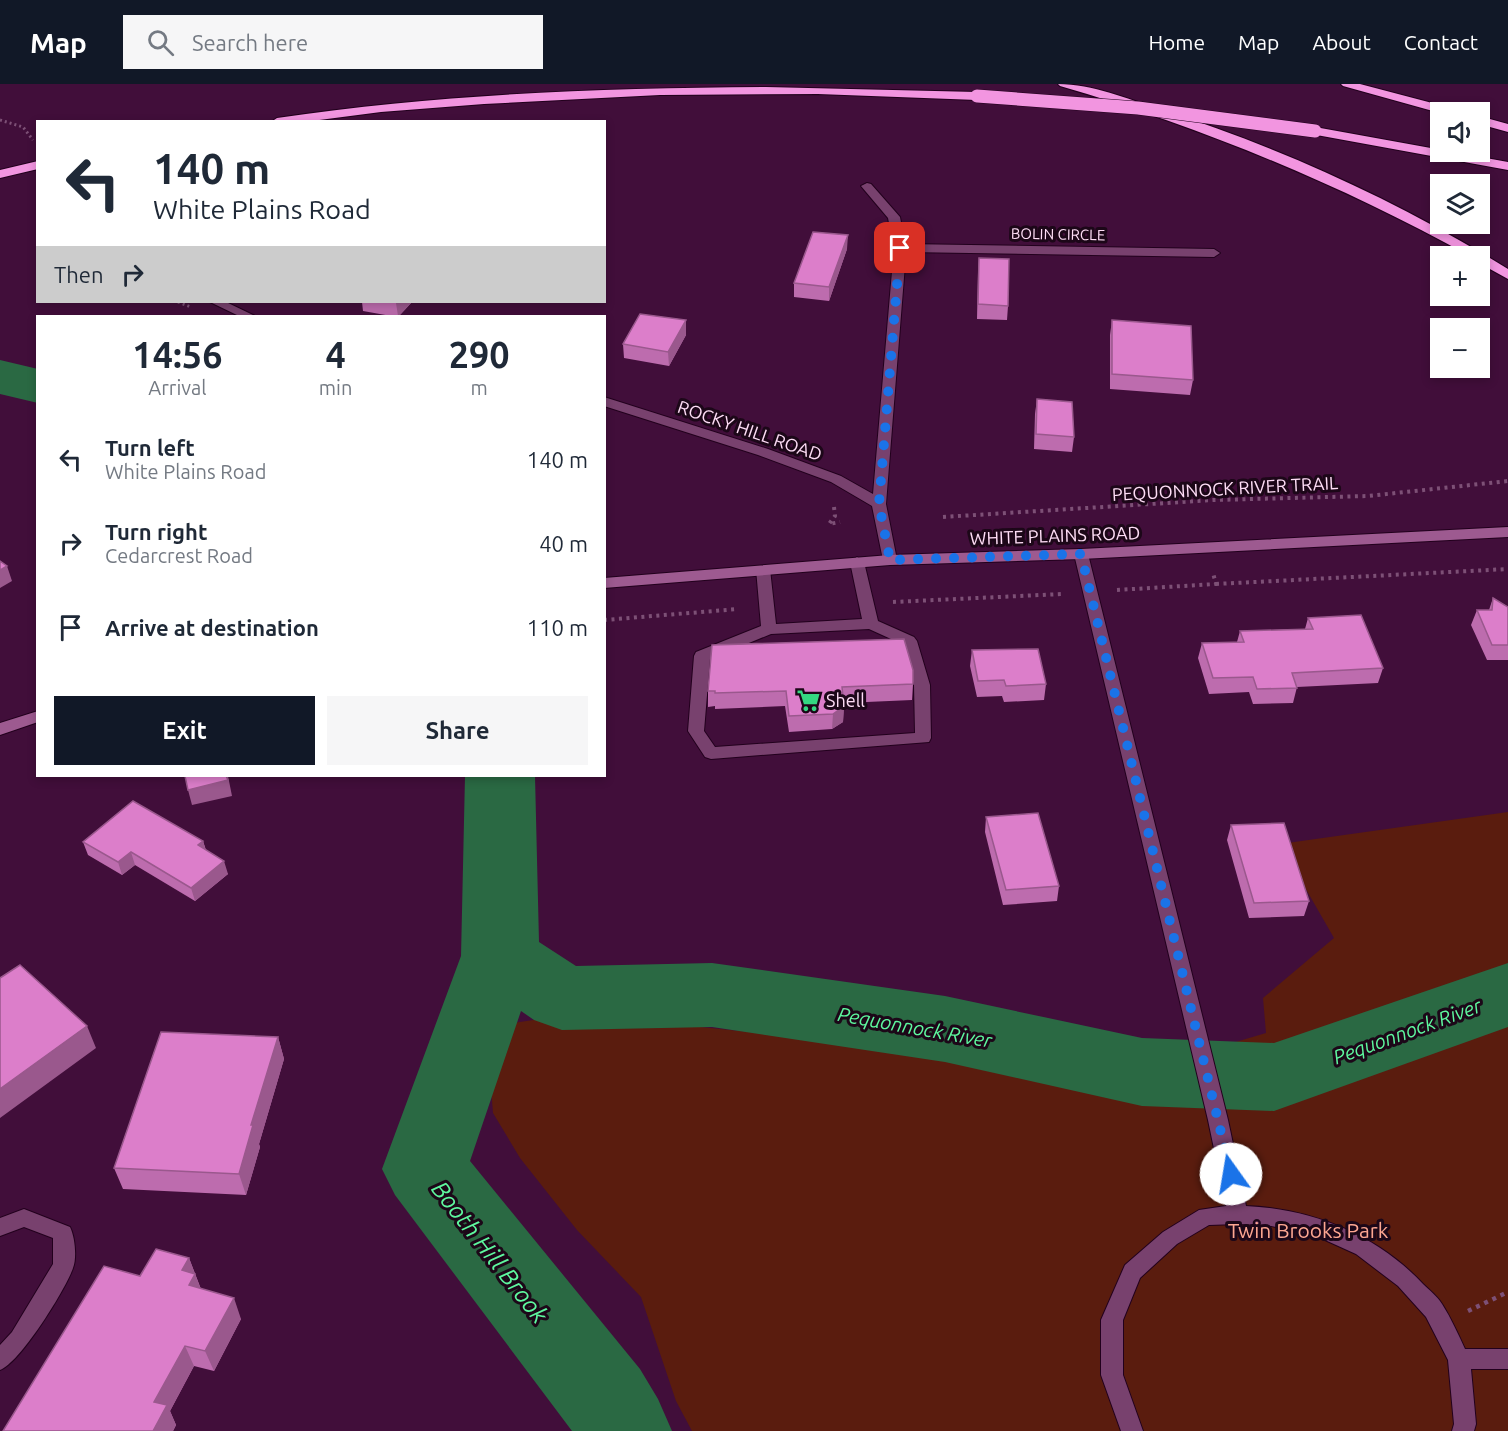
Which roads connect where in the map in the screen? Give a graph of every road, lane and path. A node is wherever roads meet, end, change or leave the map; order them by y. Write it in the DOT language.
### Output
graph roads {
  1 [pos="1064,84"];
  2 [pos="1347,84"];
  3 [pos="1430,106"];
  4 [pos="0,120"];
  5 [pos="292,120"];
  6 [pos="1490,123"];
  7 [pos="1508,128"];
  8 [pos="34,142"];
  9 [pos="36,165"];
  10 [pos="1508,166"];
  11 [pos="0,174"];
  12 [pos="867,186"];
  13 [pos="1459,246"];
  14 [pos="900,248"];
  15 [pos="1214,253"];
  16 [pos="1490,263"];
  17 [pos="1508,274"];
  18 [pos="218,303"];
  19 [pos="247,315"];
  20 [pos="606,403"];
  21 [pos="1508,481"];
  22 [pos="879,504"];
  23 [pos="943,517"];
  24 [pos="1508,532"];
  25 [pos="1208,548"];
  26 [pos="1081,554"];
  27 [pos="890,560"];
  28 [pos="857,562"];
  29 [pos="763,569"];
  30 [pos="1508,569"];
  31 [pos="606,583"];
  32 [pos="1216,584"];
  33 [pos="1089,592"];
  34 [pos="867,603"];
  35 [pos="767,608"];
  36 [pos="606,621"];
  37 [pos="871,624"];
  38 [pos="769,628"];
  39 [pos="36,717"];
  40 [pos="0,729"];
  41 [pos="1237,1215"];
  42 [pos="0,1227"];
  43 [pos="1459,1359"];
  44 [pos="1508,1359"];
  45 [pos="0,1360"];
  46 [pos="1132,1431"];
  47 [pos="1463,1431"];
  1 -- 13 [label="highway"];
  2 -- 3 [label="highway"];
  4 -- 8 [label="path"];
  5 -- 10 [label="highway, bridge"];
  6 -- 7 [label="highway"];
  9 -- 11 [label="highway"];
  12 -- 14 [label="street"];
  14 -- 15 [label="street, BOLIN CIRCLE"];
  14 -- 22 [label="street"];
  16 -- 17 [label="highway"];
  18 -- 19 [label="street"];
  20 -- 22 [label="street, ROCKY HILL ROAD"];
  21 -- 23 [label="path, PEQUONNOCK RIVER TRAIL"];
  22 -- 27 [label="street"];
  24 -- 25 [label="main road, WHITE PLAINS ROAD"];
  25 -- 26 [label="main road, WHITE PLAINS ROAD"];
  25 -- 32 [label="path"];
  26 -- 27 [label="main road, WHITE PLAINS ROAD"];
  26 -- 33 [label="street"];
  27 -- 28 [label="main road, WHITE PLAINS ROAD"];
  28 -- 29 [label="main road, WHITE PLAINS ROAD"];
  28 -- 34 [label="street"];
  29 -- 31 [label="main road, WHITE PLAINS ROAD"];
  29 -- 35 [label="street"];
  30 -- 32 [label="path"];
  32 -- 33 [label="path"];
  33 -- 34 [label="path"];
  33 -- 41 [label="street"];
  34 -- 37 [label="street"];
  35 -- 36 [label="path"];
  35 -- 38 [label="street"];
  37 -- 38 [label="street"];
  37 -- 38 [label="street"];
  39 -- 40 [label="main road"];
  41 -- 43 [label="street"];
  41 -- 46 [label="street"];
  42 -- 45 [label="street"];
  43 -- 44 [label="street"];
  43 -- 47 [label="street"];
}
